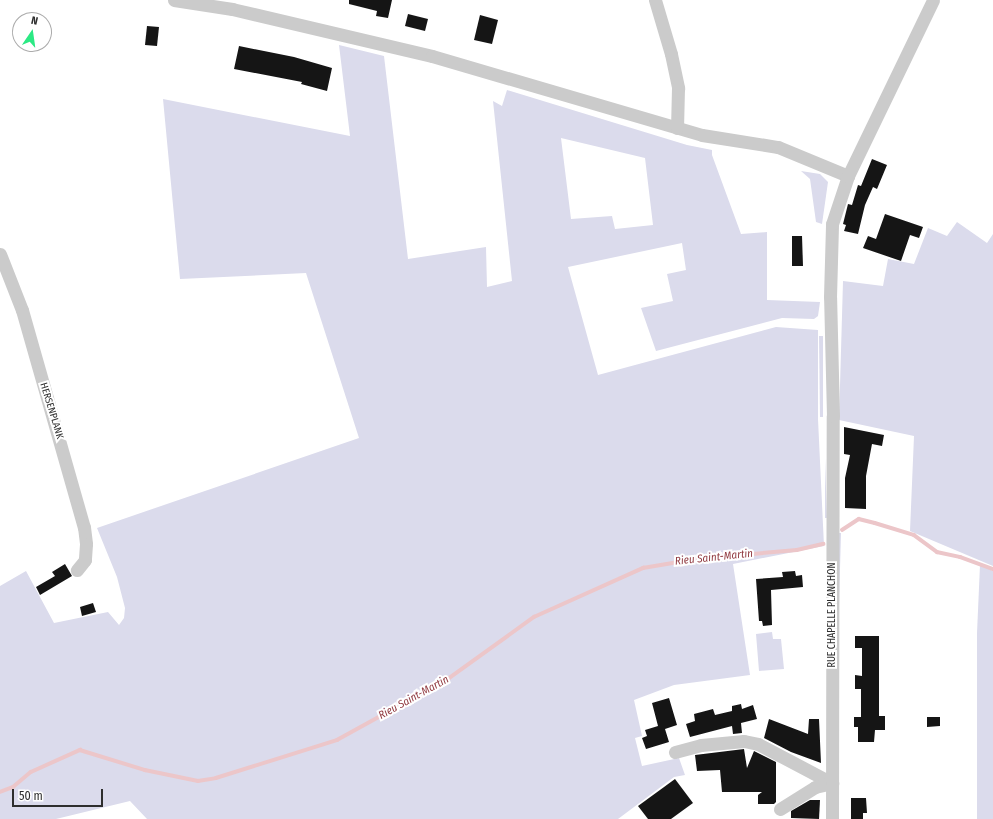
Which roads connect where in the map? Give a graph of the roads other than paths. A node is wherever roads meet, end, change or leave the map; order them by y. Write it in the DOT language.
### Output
graph roads {
  1 [pos="174,0"];
  2 [pos="655,0"];
  3 [pos="933,0"];
  4 [pos="235,5"];
  5 [pos="676,128"];
  6 [pos="848,176"];
  7 [pos="0,254"];
  8 [pos="77,570"];
  9 [pos="675,752"];
  10 [pos="832,783"];
  11 [pos="780,808"];
  12 [pos="832,819"];
  1 -- 4 [label="street"];
  2 -- 5 [label="street"];
  3 -- 6 [label="street, RUE CHAPELLE PLANCHON"];
  4 -- 5 [label="street"];
  5 -- 6 [label="street"];
  6 -- 10 [label="street, RUE CHAPELLE PLANCHON"];
  7 -- 8 [label="street, HERSENPLANK"];
  9 -- 10 [label="street"];
  10 -- 11 [label="street"];
  10 -- 12 [label="street, RUE CHAPELLE PLANCHON"];
}
